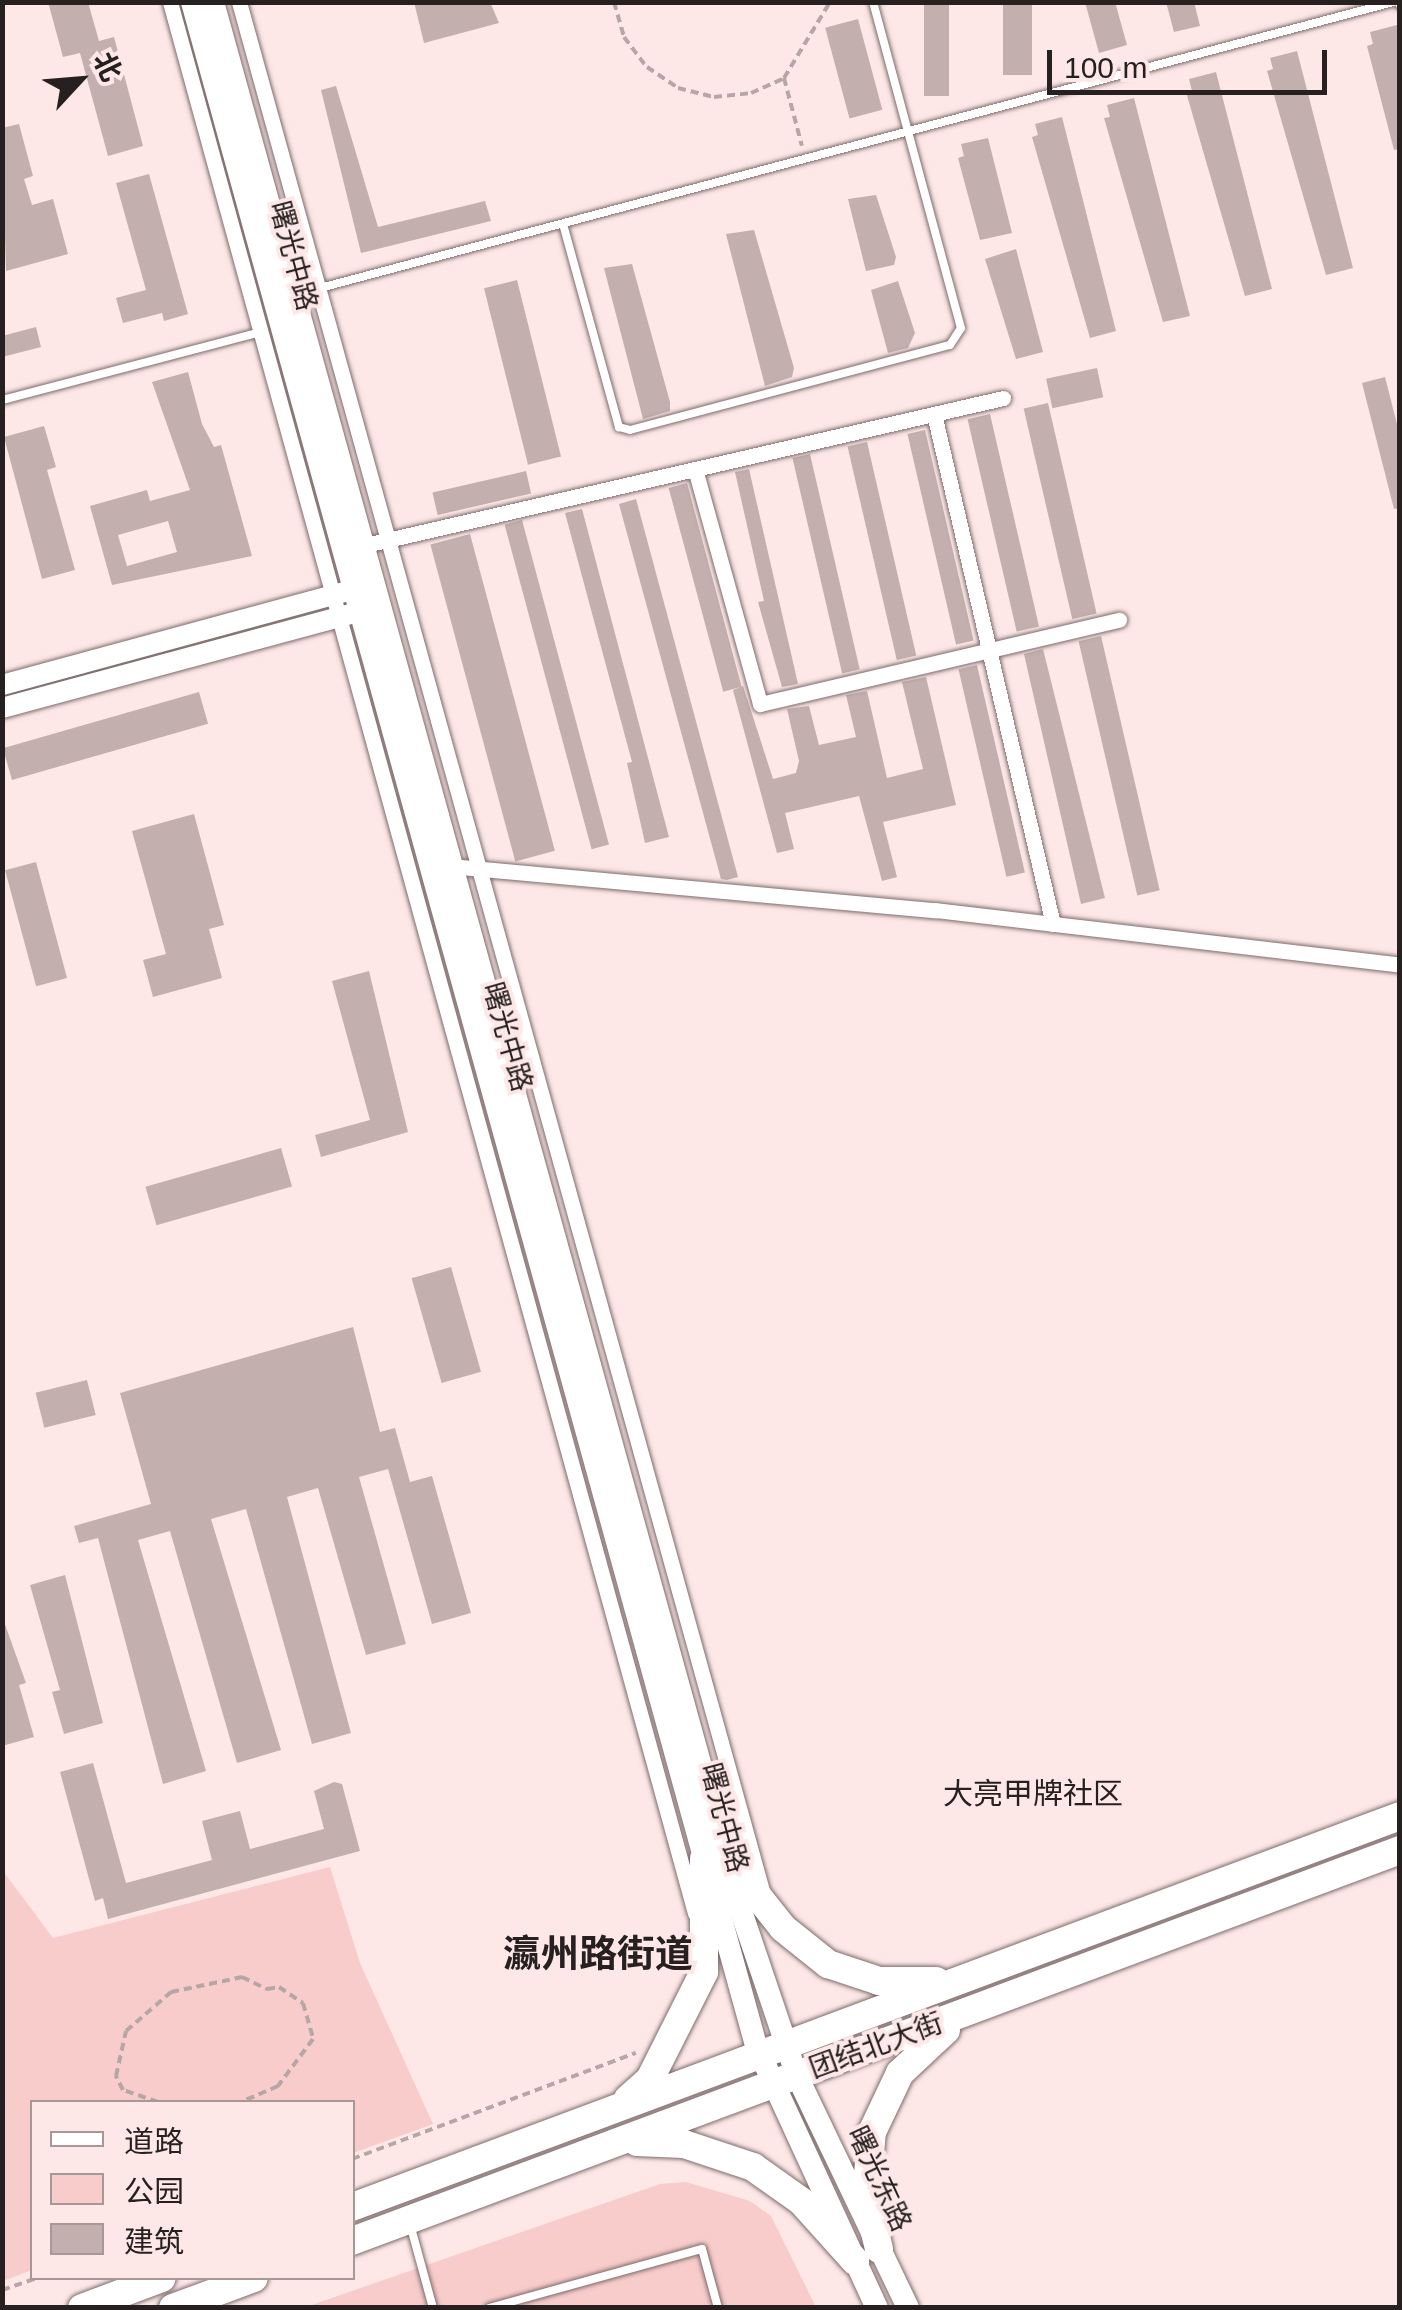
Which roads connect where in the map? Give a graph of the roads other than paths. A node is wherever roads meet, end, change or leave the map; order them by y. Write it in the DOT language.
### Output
graph roads {
  1 [pos="170,2"];
  2 [pos="192,2"];
  3 [pos="212,2"];
  4 [pos="239,2"];
  5 [pos="873,2"];
  6 [pos="1397,3"];
  7 [pos="908,132"];
  8 [pos="564,224"];
  9 [pos="318,289"];
  10 [pos="271,330"];
  11 [pos="1003,398"];
  12 [pos="2,400"];
  13 [pos="934,414"];
  14 [pos="695,469"];
  15 [pos="388,540"];
  16 [pos="361,546"];
  17 [pos="355,601"];
  18 [pos="1119,620"];
  19 [pos="989,651"];
  20 [pos="2,685"];
  21 [pos="2,708"];
  22 [pos="449,866"];
  23 [pos="480,868"];
  24 [pos="1054,924"];
  25 [pos="1400,966"];
  26 [pos="1400,1816"];
  27 [pos="1400,1850"];
  28 [pos="715,1857"];
  29 [pos="767,1908"];
  30 [pos="706,1954"];
  31 [pos="987,1972"];
  32 [pos="996,2001"];
  33 [pos="773,2050"];
  34 [pos="784,2080"];
  35 [pos="592,2118"];
  36 [pos="610,2145"];
  37 [pos="355,2206"];
  38 [pos="408,2220"];
  39 [pos="355,2240"];
  40 [pos="867,2255"];
  41 [pos="157,2280"];
  42 [pos="249,2280"];
  43 [pos="82,2308"];
  44 [pos="173,2308"];
  45 [pos="434,2308"];
  46 [pos="490,2308"];
  47 [pos="718,2308"];
  48 [pos="877,2308"];
  49 [pos="908,2308"];
  1 -- 10 [label="street"];
  2 -- 10 [label="main road, 曙光中路"];
  3 -- 16 [label="main road, 曙光中路"];
  4 -- 9 [label="street"];
  5 -- 7 [label="lane"];
  6 -- 7 [label="lane"];
  7 -- 8 [label="lane"];
  7 -- 8 [label="lane"];
  8 -- 9 [label="lane"];
  9 -- 15 [label="street"];
  10 -- 12 [label="lane"];
  10 -- 17 [label="main road, 曙光中路"];
  11 -- 13 [label="street"];
  13 -- 14 [label="street"];
  13 -- 19 [label="street"];
  14 -- 15 [label="street"];
  14 -- 19 [label="street"];
  15 -- 16 [label="street"];
  15 -- 23 [label="street"];
  16 -- 17 [label="main road, 曙光中路"];
  17 -- 20 [label="street"];
  17 -- 21 [label="street"];
  17 -- 22 [label="main road, 曙光中路"];
  17 -- 28 [label="main road, 曙光中路"];
  17 -- 30 [label="street"];
  18 -- 19 [label="street"];
  19 -- 24 [label="street"];
  22 -- 23 [label="street"];
  22 -- 28 [label="main road, 曙光中路"];
  23 -- 24 [label="street"];
  23 -- 29 [label="street"];
  24 -- 25 [label="street"];
  26 -- 31 [label="highway, 团结北大街"];
  27 -- 32 [label="highway, 团结北大街"];
  28 -- 29 [label="highway"];
  28 -- 30 [label="highway"];
  28 -- 33 [label="main road, 曙光中路"];
  29 -- 31 [label="highway"];
  30 -- 35 [label="highway"];
  31 -- 33 [label="highway, 团结北大街"];
  32 -- 34 [label="highway, 团结北大街"];
  32 -- 40 [label="highway"];
  33 -- 34 [label="main road, 曙光中路"];
  33 -- 35 [label="highway, 团结北大街"];
  34 -- 36 [label="highway, 团结北大街"];
  34 -- 40 [label="main road, 曙光东路"];
  35 -- 37 [label="highway, 团结北大街"];
  36 -- 38 [label="highway, 团结北大街"];
  36 -- 40 [label="highway"];
  38 -- 39 [label="highway, 团结北大街"];
  38 -- 45 [label="lane"];
  40 -- 48 [label="main road, 曙光东路"];
  40 -- 49 [label="main road, 曙光东路"];
  41 -- 43 [label="highway"];
  42 -- 44 [label="highway"];
  46 -- 47 [label="lane"];
}
